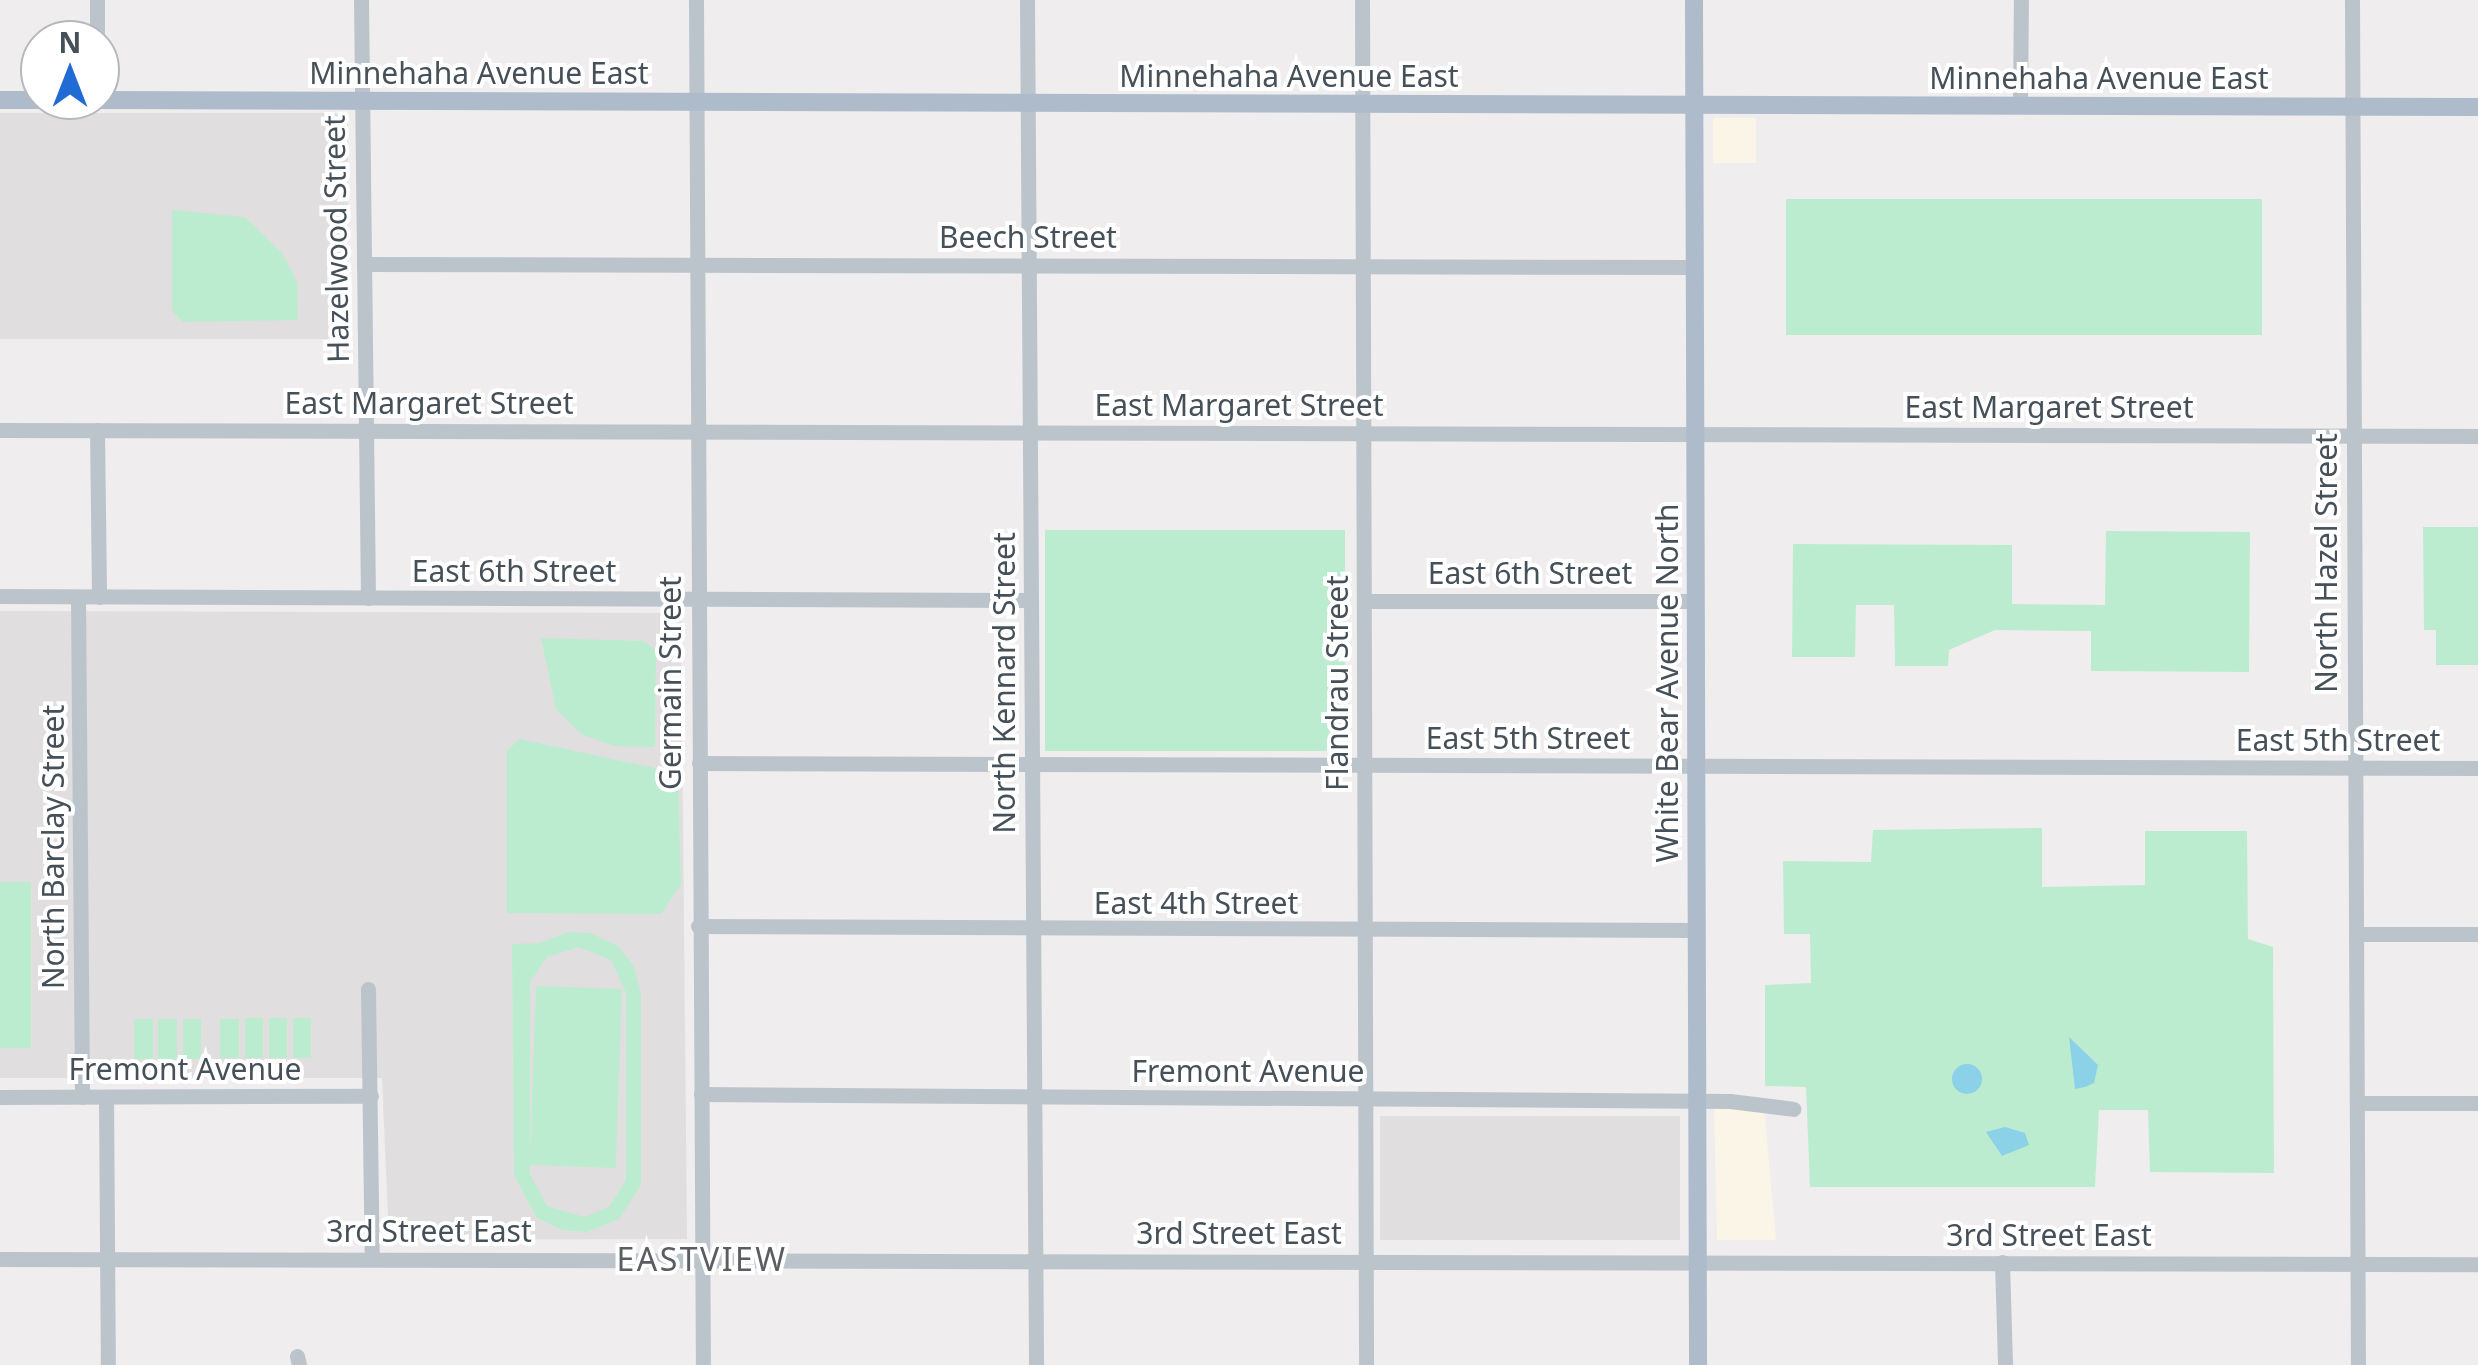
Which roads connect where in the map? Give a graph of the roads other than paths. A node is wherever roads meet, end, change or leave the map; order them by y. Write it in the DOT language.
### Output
graph roads {
  1 [pos="362,0"];
  2 [pos="696,0"];
  3 [pos="1027,0"];
  4 [pos="1362,0"];
  5 [pos="1694,0"];
  6 [pos="2021,0"];
  7 [pos="2352,0"];
  8 [pos="362,99"];
  9 [pos="120,100"];
  10 [pos="694,100"];
  11 [pos="1027,102"];
  12 [pos="1363,103"];
  13 [pos="1692,104"];
  14 [pos="2020,106"];
  15 [pos="2350,106"];
  16 [pos="2478,106"];
  17 [pos="364,264"];
  18 [pos="694,264"];
  19 [pos="1028,265"];
  20 [pos="1363,266"];
  21 [pos="1692,267"];
  22 [pos="0,430"];
  23 [pos="97,430"];
  24 [pos="366,430"];
  25 [pos="696,432"];
  26 [pos="1029,432"];
  27 [pos="1693,433"];
  28 [pos="1364,434"];
  29 [pos="2353,436"];
  30 [pos="2478,436"];
  31 [pos="0,596"];
  32 [pos="78,597"];
  33 [pos="99,597"];
  34 [pos="368,598"];
  35 [pos="698,599"];
  36 [pos="1028,600"];
  37 [pos="1695,600"];
  38 [pos="1364,601"];
  39 [pos="698,763"];
  40 [pos="1032,764"];
  41 [pos="1364,765"];
  42 [pos="1695,766"];
  43 [pos="2355,768"];
  44 [pos="2478,768"];
  45 [pos="698,926"];
  46 [pos="1694,930"];
  47 [pos="1033,931"];
  48 [pos="1365,931"];
  49 [pos="2356,934"];
  50 [pos="2478,934"];
  51 [pos="368,988"];
  52 [pos="701,1094"];
  53 [pos="371,1096"];
  54 [pos="0,1097"];
  55 [pos="82,1097"];
  56 [pos="106,1097"];
  57 [pos="1034,1098"];
  58 [pos="1365,1099"];
  59 [pos="1696,1101"];
  60 [pos="2357,1103"];
  61 [pos="2478,1103"];
  62 [pos="1794,1109"];
  63 [pos="106,1258"];
  64 [pos="372,1258"];
  65 [pos="0,1259"];
  66 [pos="702,1259"];
  67 [pos="1035,1259"];
  68 [pos="1697,1260"];
  69 [pos="1366,1262"];
  70 [pos="2002,1262"];
  71 [pos="2357,1264"];
  72 [pos="2478,1264"];
  73 [pos="108,1365"];
  74 [pos="703,1365"];
  75 [pos="1036,1365"];
  76 [pos="1366,1365"];
  77 [pos="1698,1365"];
  78 [pos="2005,1365"];
  79 [pos="2358,1365"];
  1 -- 8 [label="street, Hazelwood Street"];
  2 -- 10 [label="street, Germain Street"];
  3 -- 11 [label="street, North Kennard Street"];
  4 -- 12 [label="street, Flandrau Street"];
  5 -- 13 [label="main road, White Bear Avenue North"];
  6 -- 14 [label="street"];
  7 -- 15 [label="street, North Hazel Street"];
  8 -- 9 [label="main road, Minnehaha Avenue East"];
  8 -- 10 [label="main road, Minnehaha Avenue East"];
  8 -- 17 [label="street, Hazelwood Street"];
  10 -- 11 [label="main road, Minnehaha Avenue East"];
  10 -- 18 [label="street, Germain Street"];
  11 -- 12 [label="main road, Minnehaha Avenue East"];
  11 -- 19 [label="street, North Kennard Street"];
  12 -- 13 [label="main road, Minnehaha Avenue East"];
  12 -- 20 [label="street, Flandrau Street"];
  13 -- 14 [label="main road, Minnehaha Avenue East"];
  13 -- 21 [label="main road, White Bear Avenue North"];
  14 -- 15 [label="main road, Minnehaha Avenue East"];
  15 -- 16 [label="main road, Minnehaha Avenue East"];
  15 -- 29 [label="street, North Hazel Street"];
  17 -- 18 [label="street, Beech Street"];
  17 -- 24 [label="street, Hazelwood Street"];
  18 -- 19 [label="street, Beech Street"];
  18 -- 25 [label="street, Germain Street"];
  19 -- 20 [label="street, Beech Street"];
  19 -- 26 [label="street, North Kennard Street"];
  20 -- 21 [label="street, Beech Street"];
  20 -- 28 [label="street, Flandrau Street"];
  21 -- 27 [label="main road, White Bear Avenue North"];
  22 -- 23 [label="street, East Margaret Street"];
  23 -- 24 [label="street, East Margaret Street"];
  23 -- 33 [label="street"];
  24 -- 25 [label="street, East Margaret Street"];
  24 -- 34 [label="street, Hazelwood Street"];
  25 -- 26 [label="street, East Margaret Street"];
  25 -- 35 [label="street, Germain Street"];
  26 -- 28 [label="street, East Margaret Street"];
  26 -- 36 [label="street, North Kennard Street"];
  27 -- 28 [label="street, East Margaret Street"];
  27 -- 29 [label="street, East Margaret Street"];
  27 -- 37 [label="main road, White Bear Avenue North"];
  28 -- 38 [label="street, Flandrau Street"];
  29 -- 30 [label="street, East Margaret Street"];
  29 -- 43 [label="street, North Hazel Street"];
  31 -- 32 [label="street, East 6th Street"];
  32 -- 33 [label="street, East 6th Street"];
  32 -- 55 [label="street, North Barclay Street"];
  33 -- 34 [label="street, East 6th Street"];
  34 -- 35 [label="street, East 6th Street"];
  35 -- 36 [label="street, East 6th Street"];
  35 -- 39 [label="street, Germain Street"];
  36 -- 40 [label="street, North Kennard Street"];
  37 -- 38 [label="street, East 6th Street"];
  37 -- 42 [label="main road, White Bear Avenue North"];
  38 -- 41 [label="street, Flandrau Street"];
  39 -- 40 [label="street, East 5th Street"];
  39 -- 45 [label="street, Germain Street"];
  40 -- 41 [label="street, East 5th Street"];
  40 -- 47 [label="street, North Kennard Street"];
  41 -- 42 [label="street, East 5th Street"];
  41 -- 48 [label="street, Flandrau Street"];
  42 -- 43 [label="street, East 5th Street"];
  42 -- 46 [label="main road, White Bear Avenue North"];
  43 -- 44 [label="street, East 5th Street"];
  43 -- 49 [label="street, North Hazel Street"];
  45 -- 47 [label="street, East 4th Street"];
  45 -- 52 [label="street, Germain Street"];
  46 -- 48 [label="street, East 4th Street"];
  46 -- 59 [label="main road, White Bear Avenue North"];
  47 -- 48 [label="street, East 4th Street"];
  47 -- 57 [label="street, North Kennard Street"];
  48 -- 58 [label="street, Flandrau Street"];
  49 -- 50 [label="street"];
  49 -- 60 [label="street, North Hazel Street"];
  51 -- 53 [label="street"];
  52 -- 57 [label="street, Fremont Avenue"];
  52 -- 66 [label="street, Germain Street"];
  53 -- 56 [label="street, Fremont Avenue"];
  53 -- 64 [label="street"];
  54 -- 55 [label="street, Fremont Avenue"];
  55 -- 56 [label="street, Fremont Avenue"];
  56 -- 63 [label="street"];
  57 -- 58 [label="street, Fremont Avenue"];
  57 -- 67 [label="street, North Kennard Street"];
  58 -- 59 [label="street, Fremont Avenue"];
  58 -- 69 [label="street, Flandrau Street"];
  59 -- 62 [label="street, Fremont Avenue"];
  59 -- 68 [label="main road, White Bear Avenue North"];
  60 -- 61 [label="street"];
  60 -- 71 [label="street, North Hazel Street"];
  63 -- 64 [label="street, 3rd Street East"];
  63 -- 65 [label="street, 3rd Street East"];
  63 -- 73 [label="street"];
  64 -- 66 [label="street, 3rd Street East"];
  66 -- 67 [label="street, 3rd Street East"];
  66 -- 74 [label="street, Germain Street"];
  67 -- 69 [label="street, 3rd Street East"];
  67 -- 75 [label="street, North Kennard Street"];
  68 -- 69 [label="street, 3rd Street East"];
  68 -- 70 [label="street, 3rd Street East"];
  68 -- 77 [label="main road, White Bear Avenue North"];
  69 -- 76 [label="street, Flandrau Street"];
  70 -- 71 [label="street, 3rd Street East"];
  70 -- 78 [label="street"];
  71 -- 72 [label="street, 3rd Street East"];
  71 -- 79 [label="street, North Hazel Street"];
}
